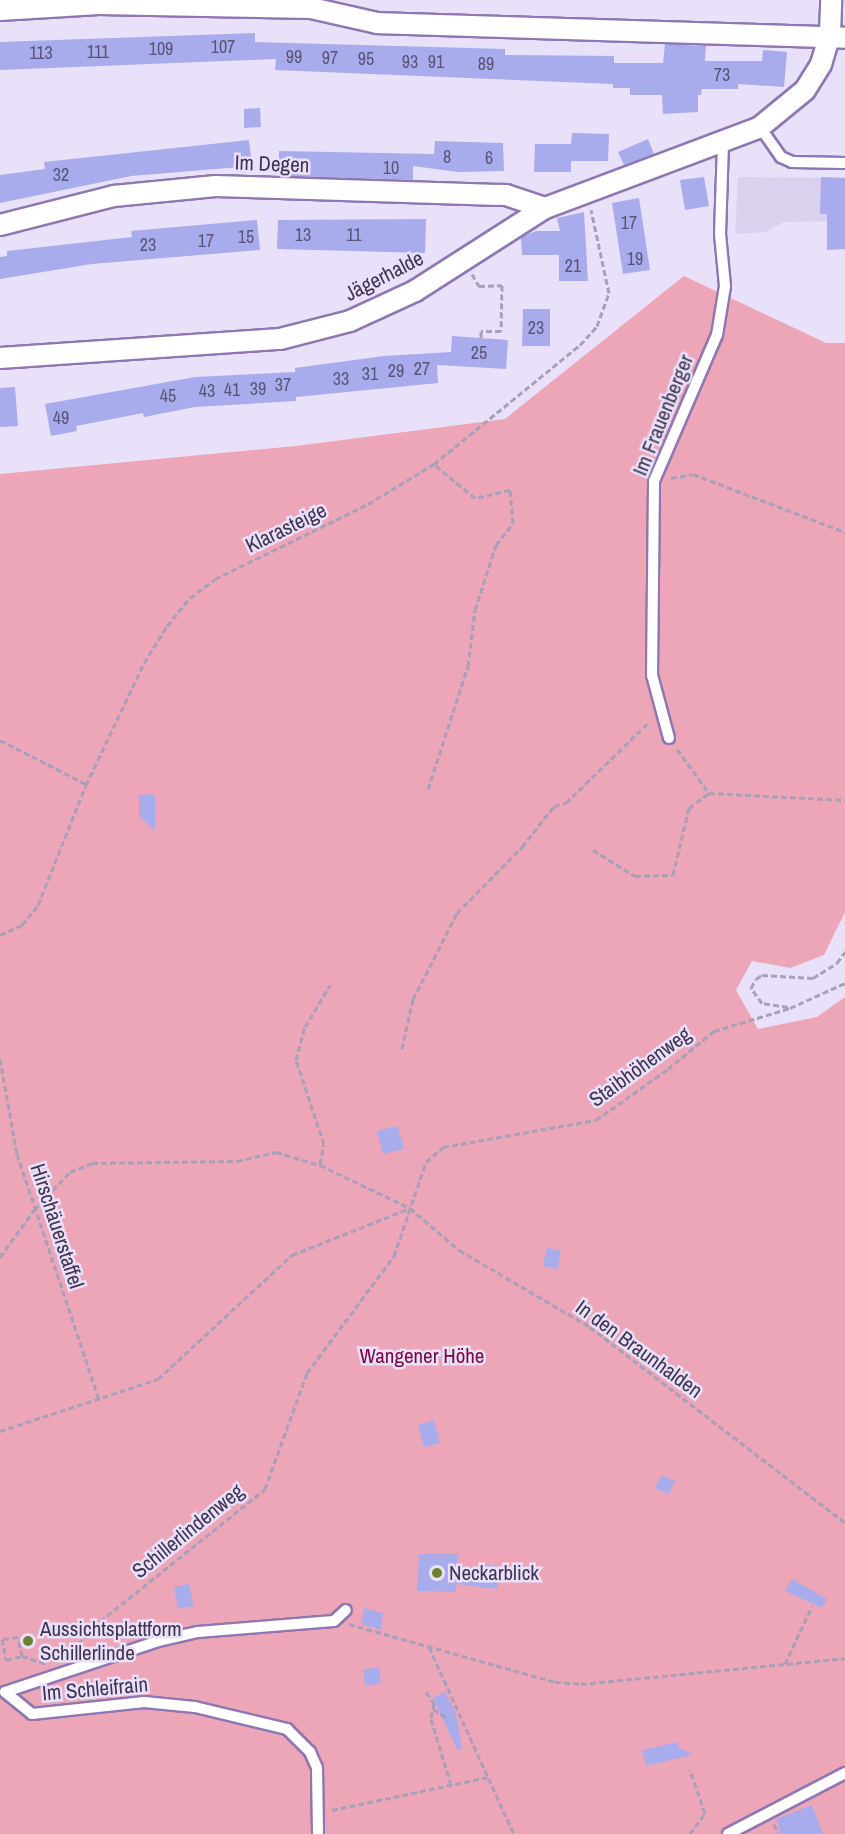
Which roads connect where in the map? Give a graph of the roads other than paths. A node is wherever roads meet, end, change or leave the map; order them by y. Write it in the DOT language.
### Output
graph roads {
  1 [pos="831,0"];
  2 [pos="350,7"];
  3 [pos="0,10"];
  4 [pos="837,36"];
  5 [pos="760,127"];
  6 [pos="723,143"];
  7 [pos="845,164"];
  8 [pos="545,208"];
  9 [pos="0,225"];
  10 [pos="0,358"];
  11 [pos="669,738"];
  12 [pos="346,1610"];
  13 [pos="845,1773"];
  14 [pos="318,1834"];
  15 [pos="728,1834"];
  1 -- 4 [label="street, Jägerhalde"];
  2 -- 3 [label="street"];
  2 -- 4 [label="street"];
  4 -- 5 [label="street, Jägerhalde"];
  5 -- 6 [label="street, Jägerhalde"];
  5 -- 7 [label="lane"];
  6 -- 8 [label="street, Jägerhalde"];
  6 -- 11 [label="lane, Im Frauenberger"];
  8 -- 9 [label="street, Im Degen"];
  8 -- 10 [label="street, Jägerhalde"];
  12 -- 14 [label="lane, Im Schleifrain"];
  13 -- 15 [label="lane"];
}
